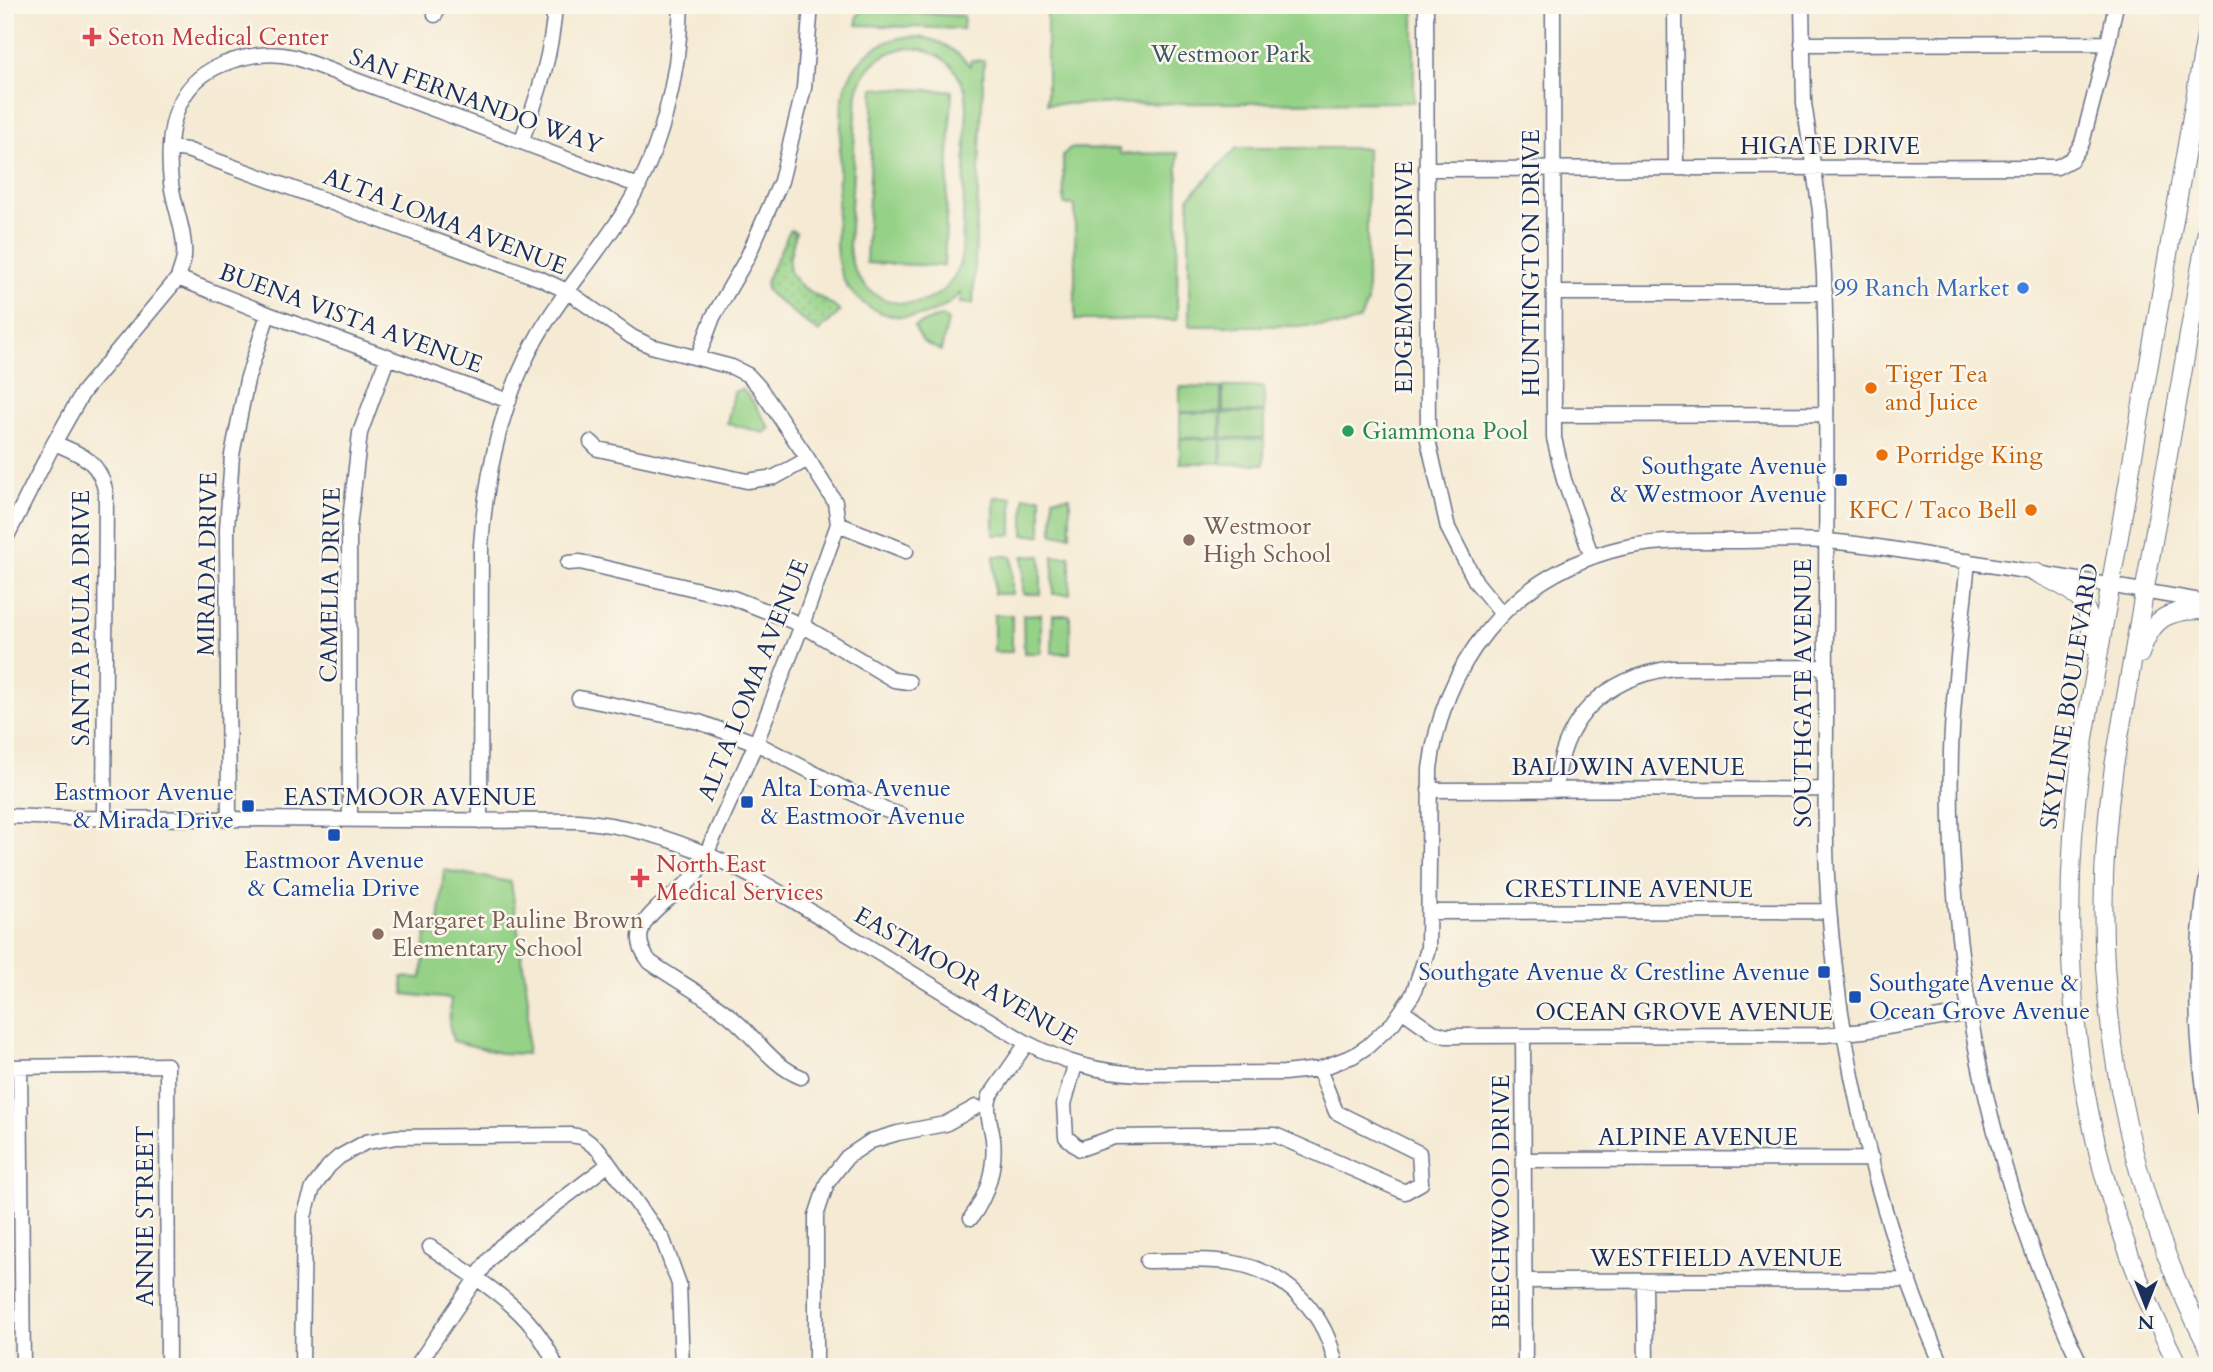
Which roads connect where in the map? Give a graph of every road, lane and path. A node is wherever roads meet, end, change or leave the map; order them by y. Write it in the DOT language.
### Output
graph roads {
  1 [pos="555,5"];
  2 [pos="681,5"];
  3 [pos="811,5"];
  4 [pos="1426,5"];
  5 [pos="1553,5"];
  6 [pos="1675,5"];
  7 [pos="1802,5"];
  8 [pos="2116,5"];
  9 [pos="2208,24"];
  10 [pos="2108,43"];
  11 [pos="1802,44"];
  12 [pos="521,142"];
  13 [pos="171,148"];
  14 [pos="1676,168"];
  15 [pos="1426,169"];
  16 [pos="1553,169"];
  17 [pos="1813,169"];
  18 [pos="639,186"];
  19 [pos="2208,225"];
  20 [pos="178,278"];
  21 [pos="567,291"];
  22 [pos="1825,292"];
  23 [pos="1554,293"];
  24 [pos="268,314"];
  25 [pos="388,356"];
  26 [pos="698,357"];
  27 [pos="509,401"];
  28 [pos="1825,414"];
  29 [pos="1554,415"];
  30 [pos="591,442"];
  31 [pos="54,443"];
  32 [pos="808,459"];
  33 [pos="838,524"];
  34 [pos="5,540"];
  35 [pos="1825,541"];
  36 [pos="906,551"];
  37 [pos="1591,557"];
  38 [pos="1968,561"];
  39 [pos="568,563"];
  40 [pos="2035,572"];
  41 [pos="2110,586"];
  42 [pos="2144,591"];
  43 [pos="2208,602"];
  44 [pos="2208,610"];
  45 [pos="1502,614"];
  46 [pos="802,625"];
  47 [pos="1826,667"];
  48 [pos="909,682"];
  49 [pos="2093,685"];
  50 [pos="579,698"];
  51 [pos="2124,704"];
  52 [pos="756,743"];
  53 [pos="1826,789"];
  54 [pos="1429,790"];
  55 [pos="1556,790"];
  56 [pos="901,815"];
  57 [pos="5,816"];
  58 [pos="104,818"];
  59 [pos="229,819"];
  60 [pos="350,820"];
  61 [pos="480,821"];
  62 [pos="707,853"];
  63 [pos="2208,872"];
  64 [pos="1829,911"];
  65 [pos="1430,912"];
  66 [pos="1404,1011"];
  67 [pos="1970,1013"];
  68 [pos="2202,1024"];
  69 [pos="1844,1034"];
  70 [pos="1524,1036"];
  71 [pos="1027,1043"];
  72 [pos="1075,1065"];
  73 [pos="13,1067"];
  74 [pos="1318,1069"];
  75 [pos="801,1077"];
  76 [pos="982,1106"];
  77 [pos="2208,1112"];
  78 [pos="1872,1159"];
  79 [pos="1524,1160"];
  80 [pos="609,1164"];
  81 [pos="971,1218"];
  82 [pos="430,1247"];
  83 [pos="1147,1261"];
  84 [pos="476,1279"];
  85 [pos="1909,1280"];
  86 [pos="1524,1281"];
  87 [pos="1645,1281"];
  88 [pos="2208,1347"];
  89 [pos="23,1367"];
  90 [pos="168,1367"];
  91 [pos="302,1367"];
  92 [pos="416,1367"];
  93 [pos="556,1367"];
  94 [pos="682,1367"];
  95 [pos="817,1367"];
  96 [pos="1336,1367"];
  97 [pos="1525,1367"];
  98 [pos="1646,1367"];
  99 [pos="1943,1367"];
  100 [pos="2082,1367"];
  101 [pos="2179,1367"];
  1 -- 12 [label="street"];
  2 -- 18 [label="street"];
  3 -- 26 [label="street"];
  4 -- 15 [label="street, EDGEMONT DRIVE"];
  5 -- 16 [label="street, HUNTINGTON DRIVE"];
  6 -- 14 [label="street"];
  7 -- 11 [label="street, SOUTHGATE AVENUE"];
  8 -- 10 [label="street, HIGATE DRIVE"];
  9 -- 41 [label="main road, SKYLINE BOULEVARD"];
  10 -- 11 [label="street"];
  10 -- 17 [label="street, HIGATE DRIVE"];
  11 -- 17 [label="street, SOUTHGATE AVENUE"];
  12 -- 13 [label="street, SAN FERNANDO WAY"];
  12 -- 18 [label="street, SAN FERNANDO WAY"];
  13 -- 20 [label="street, SAN FERNANDO WAY"];
  13 -- 21 [label="street, ALTA LOMA AVENUE"];
  14 -- 16 [label="street, HIGATE DRIVE"];
  14 -- 17 [label="street, HIGATE DRIVE"];
  15 -- 16 [label="street, HIGATE DRIVE"];
  15 -- 45 [label="street, EDGEMONT DRIVE"];
  16 -- 23 [label="street, HUNTINGTON DRIVE"];
  17 -- 22 [label="street, SOUTHGATE AVENUE"];
  18 -- 21 [label="street"];
  19 -- 42 [label="main road"];
  20 -- 24 [label="street, BUENA VISTA AVENUE"];
  20 -- 31 [label="street"];
  21 -- 26 [label="street, ALTA LOMA AVENUE"];
  21 -- 27 [label="street"];
  22 -- 23 [label="street"];
  22 -- 28 [label="street, SOUTHGATE AVENUE"];
  23 -- 29 [label="street, HUNTINGTON DRIVE"];
  24 -- 25 [label="street, BUENA VISTA AVENUE"];
  24 -- 59 [label="street, MIRADA DRIVE"];
  25 -- 27 [label="street, BUENA VISTA AVENUE"];
  25 -- 60 [label="street, CAMELIA DRIVE"];
  26 -- 32 [label="street, ALTA LOMA AVENUE"];
  27 -- 61 [label="street"];
  28 -- 29 [label="street"];
  28 -- 35 [label="street, SOUTHGATE AVENUE"];
  29 -- 37 [label="street, HUNTINGTON DRIVE"];
  30 -- 32 [label="street"];
  31 -- 34 [label="street"];
  31 -- 58 [label="street, SANTA PAULA DRIVE"];
  32 -- 33 [label="street, ALTA LOMA AVENUE"];
  33 -- 36 [label="street"];
  33 -- 46 [label="street, ALTA LOMA AVENUE"];
  35 -- 37 [label="street"];
  35 -- 38 [label="street"];
  35 -- 47 [label="street, SOUTHGATE AVENUE"];
  37 -- 45 [label="street"];
  38 -- 40 [label="street"];
  38 -- 67 [label="street"];
  39 -- 46 [label="street"];
  40 -- 41 [label="street"];
  40 -- 49 [label="main road"];
  41 -- 42 [label="street"];
  41 -- 49 [label="main road, SKYLINE BOULEVARD"];
  42 -- 43 [label="street"];
  42 -- 51 [label="main road"];
  44 -- 51 [label="main road"];
  45 -- 54 [label="street"];
  46 -- 48 [label="street"];
  46 -- 52 [label="street, ALTA LOMA AVENUE"];
  47 -- 53 [label="street, SOUTHGATE AVENUE"];
  47 -- 55 [label="street"];
  49 -- 101 [label="main road, SKYLINE BOULEVARD"];
  50 -- 52 [label="street"];
  51 -- 88 [label="main road"];
  52 -- 56 [label="street"];
  52 -- 62 [label="street, ALTA LOMA AVENUE"];
  53 -- 55 [label="street, BALDWIN AVENUE"];
  53 -- 64 [label="street, SOUTHGATE AVENUE"];
  54 -- 55 [label="street, BALDWIN AVENUE"];
  54 -- 65 [label="street"];
  57 -- 58 [label="street, EASTMOOR AVENUE"];
  58 -- 59 [label="street, EASTMOOR AVENUE"];
  59 -- 60 [label="street, EASTMOOR AVENUE"];
  60 -- 61 [label="street, EASTMOOR AVENUE"];
  61 -- 62 [label="street, EASTMOOR AVENUE"];
  62 -- 71 [label="street, EASTMOOR AVENUE"];
  62 -- 75 [label="street, ALTA LOMA AVENUE"];
  63 -- 68 [label="street"];
  64 -- 65 [label="street, CRESTLINE AVENUE"];
  64 -- 69 [label="street, SOUTHGATE AVENUE"];
  65 -- 66 [label="street"];
  66 -- 70 [label="street, OCEAN GROVE AVENUE"];
  66 -- 74 [label="street, EASTMOOR AVENUE"];
  67 -- 69 [label="street, OCEAN GROVE AVENUE"];
  67 -- 100 [label="street"];
  68 -- 77 [label="street"];
  69 -- 70 [label="street, OCEAN GROVE AVENUE"];
  69 -- 78 [label="street, SOUTHGATE AVENUE"];
  70 -- 79 [label="street, BEECHWOOD DRIVE"];
  71 -- 72 [label="street, EASTMOOR AVENUE"];
  71 -- 76 [label="street"];
  72 -- 74 [label="street, EASTMOOR AVENUE"];
  72 -- 74 [label="street"];
  73 -- 89 [label="street"];
  73 -- 90 [label="street, ANNIE STREET"];
  76 -- 81 [label="street"];
  76 -- 95 [label="street"];
  78 -- 79 [label="street, ALPINE AVENUE"];
  78 -- 85 [label="street, SOUTHGATE AVENUE"];
  79 -- 86 [label="street, BEECHWOOD DRIVE"];
  80 -- 84 [label="street"];
  80 -- 91 [label="street"];
  80 -- 94 [label="street"];
  82 -- 84 [label="street"];
  83 -- 96 [label="street"];
  84 -- 92 [label="street"];
  84 -- 93 [label="street"];
  85 -- 87 [label="street, WESTFIELD AVENUE"];
  85 -- 99 [label="street, SOUTHGATE AVENUE"];
  86 -- 87 [label="street, WESTFIELD AVENUE"];
  86 -- 97 [label="street, BEECHWOOD DRIVE"];
  87 -- 98 [label="street"];
}
